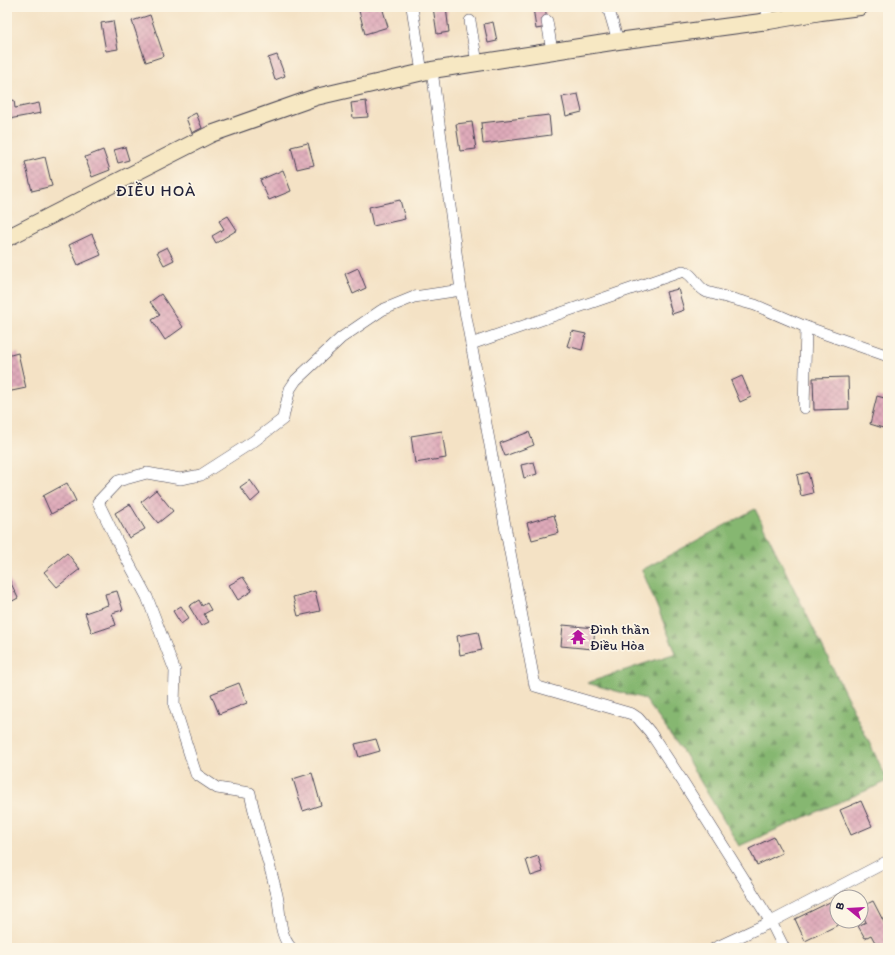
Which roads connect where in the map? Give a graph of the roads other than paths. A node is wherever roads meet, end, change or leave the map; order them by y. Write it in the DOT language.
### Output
graph roads {
  1 [pos="412,7"];
  2 [pos="608,7"];
  3 [pos="860,7"];
  4 [pos="820,10"];
  5 [pos="768,14"];
  6 [pos="470,21"];
  7 [pos="547,21"];
  8 [pos="618,41"];
  9 [pos="552,51"];
  10 [pos="477,63"];
  11 [pos="427,71"];
  12 [pos="7,238"];
  13 [pos="461,290"];
  14 [pos="806,327"];
  15 [pos="471,344"];
  16 [pos="888,356"];
  17 [pos="804,408"];
  18 [pos="888,861"];
  19 [pos="771,922"];
  20 [pos="291,948"];
  21 [pos="715,948"];
  22 [pos="784,948"];
  1 -- 11 [label="street"];
  2 -- 8 [label="street"];
  3 -- 4 [label="street"];
  4 -- 5 [label="street"];
  5 -- 8 [label="street"];
  6 -- 10 [label="street"];
  7 -- 9 [label="street"];
  8 -- 9 [label="street"];
  9 -- 10 [label="street"];
  10 -- 11 [label="street"];
  11 -- 12 [label="street"];
  11 -- 13 [label="street"];
  13 -- 15 [label="street"];
  13 -- 20 [label="street"];
  14 -- 15 [label="street"];
  14 -- 16 [label="street"];
  14 -- 17 [label="street"];
  15 -- 19 [label="street"];
  18 -- 19 [label="street"];
  19 -- 21 [label="street"];
  19 -- 22 [label="street"];
}
